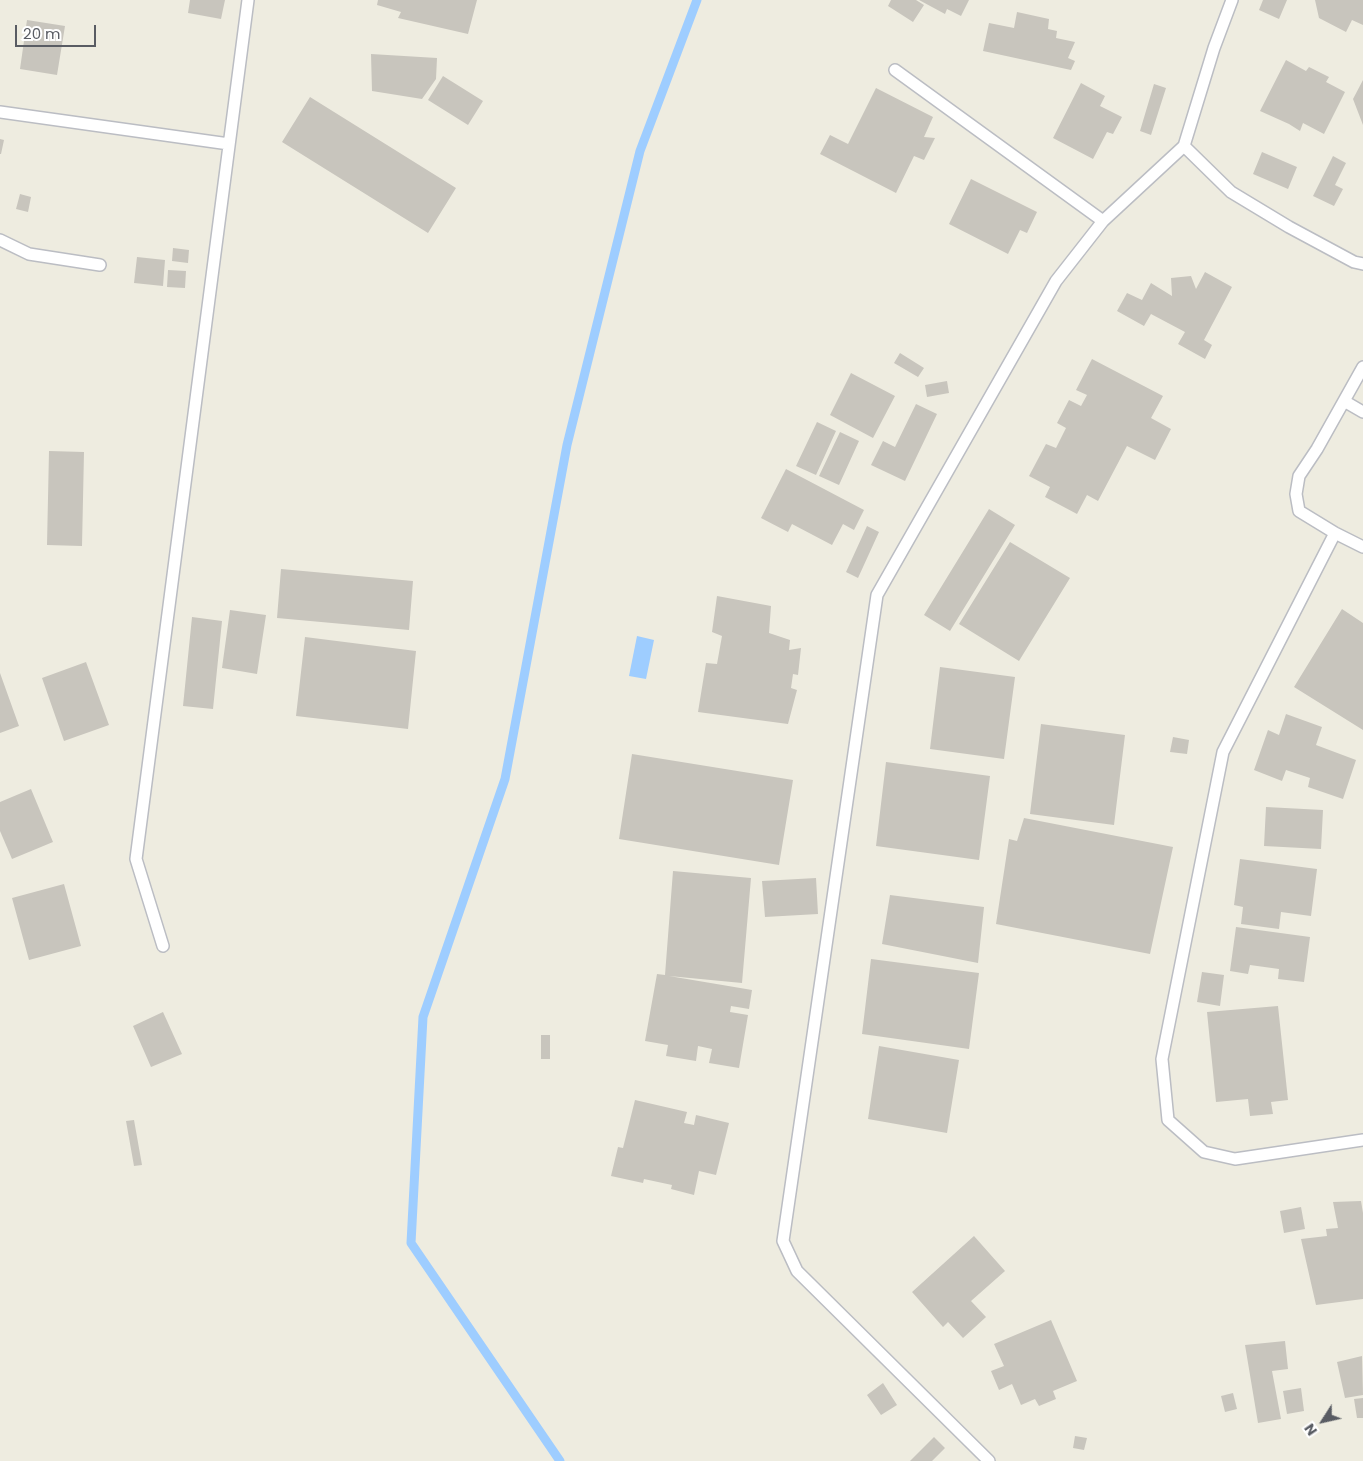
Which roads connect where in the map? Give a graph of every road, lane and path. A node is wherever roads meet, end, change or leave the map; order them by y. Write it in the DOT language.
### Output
graph roads {
  1 [pos="248,0"];
  2 [pos="1232,0"];
  3 [pos="895,70"];
  4 [pos="0,112"];
  5 [pos="229,144"];
  6 [pos="1184,146"];
  7 [pos="1103,221"];
  8 [pos="0,240"];
  9 [pos="1363,264"];
  10 [pos="100,265"];
  11 [pos="1363,366"];
  12 [pos="1344,401"];
  13 [pos="1363,412"];
  14 [pos="1336,533"];
  15 [pos="1363,547"];
  16 [pos="163,946"];
  17 [pos="1363,1140"];
  18 [pos="989,1461"];
  1 -- 5 [label="lane"];
  2 -- 6 [label="lane"];
  3 -- 7 [label="lane"];
  4 -- 5 [label="lane"];
  5 -- 16 [label="lane"];
  6 -- 7 [label="lane"];
  6 -- 9 [label="lane"];
  7 -- 18 [label="lane"];
  8 -- 10 [label="lane"];
  11 -- 12 [label="lane"];
  12 -- 13 [label="lane"];
  12 -- 14 [label="lane"];
  14 -- 15 [label="lane"];
  14 -- 17 [label="lane"];
}
